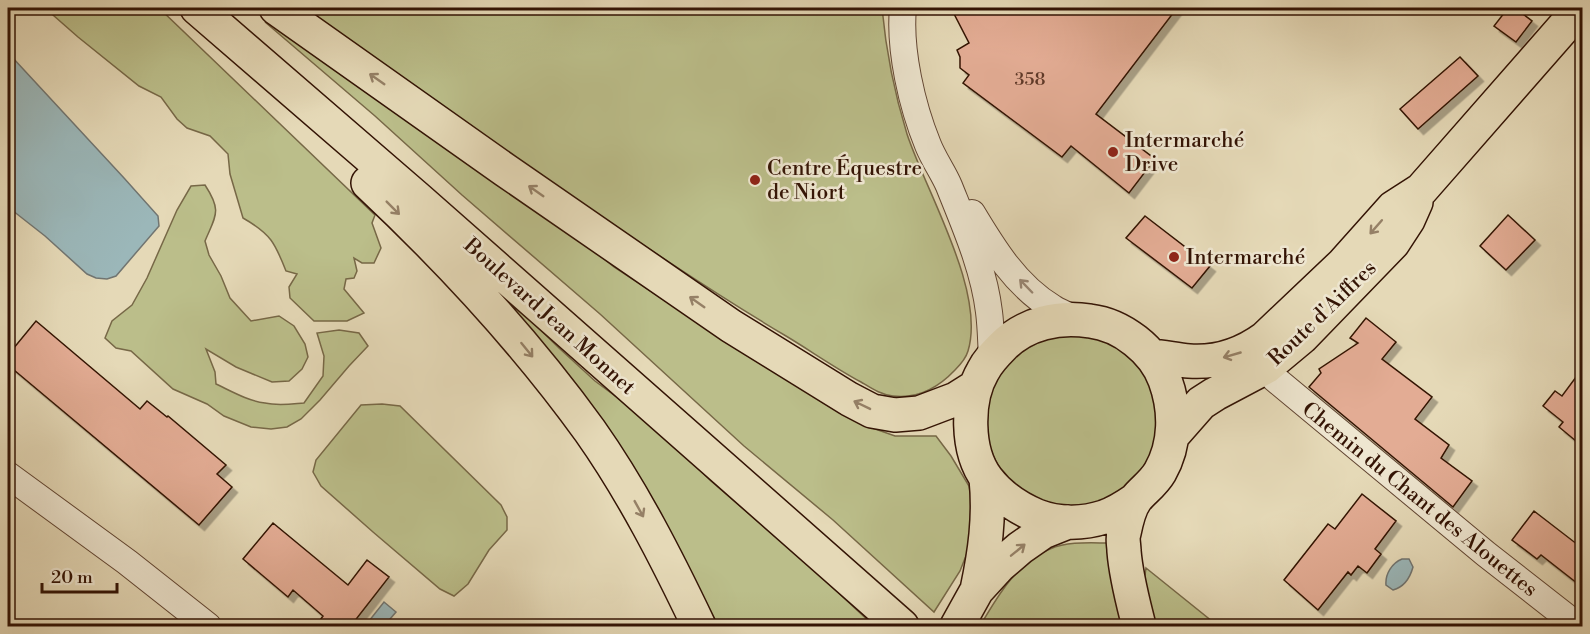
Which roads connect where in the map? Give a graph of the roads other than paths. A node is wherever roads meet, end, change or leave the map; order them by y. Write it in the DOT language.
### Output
graph roads {
  1 [pos="276,8"];
  2 [pos="903,8"];
  3 [pos="210,10"];
  4 [pos="1580,10"];
  5 [pos="948,184"];
  6 [pos="1421,190"];
  7 [pos="1074,318"];
  8 [pos="1151,356"];
  9 [pos="992,357"];
  10 [pos="1266,367"];
  11 [pos="975,387"];
  12 [pos="1172,436"];
  13 [pos="8,475"];
  14 [pos="986,478"];
  15 [pos="1135,500"];
  16 [pos="1068,522"];
  17 [pos="977,590"];
  18 [pos="208,627"];
  19 [pos="699,627"];
  20 [pos="902,627"];
  21 [pos="926,627"];
  22 [pos="957,627"];
  23 [pos="1139,627"];
  24 [pos="1578,627"];
  11 -- 1 [label="main road, one-way"];
  2 -- 5 [label="street"];
  3 -- 19 [label="main road, one-way"];
  3 -- 20 [label="main road, Boulevard Jean Monnet"];
  3 -- 21 [label="main road, Boulevard Jean Monnet"];
  4 -- 6 [label="main road, Route d'Aiffres"];
  7 -- 5 [label="street, one-way"];
  5 -- 9 [label="street"];
  6 -- 8 [label="main road, Route d'Aiffres, one-way"];
  6 -- 10 [label="main road, Route d'Aiffres"];
  7 -- 8 [label="main road"];
  7 -- 9 [label="main road"];
  8 -- 12 [label="main road"];
  9 -- 11 [label="main road"];
  10 -- 12 [label="main road, Route d'Aiffres"];
  10 -- 24 [label="street, Chemin du Chant des Alouettes"];
  11 -- 14 [label="main road"];
  12 -- 15 [label="main road"];
  13 -- 18 [label="street"];
  14 -- 16 [label="main road"];
  14 -- 17 [label="main road"];
  15 -- 16 [label="main road"];
  15 -- 23 [label="main road"];
  17 -- 16 [label="main road, one-way"];
  17 -- 22 [label="main road"];
}
